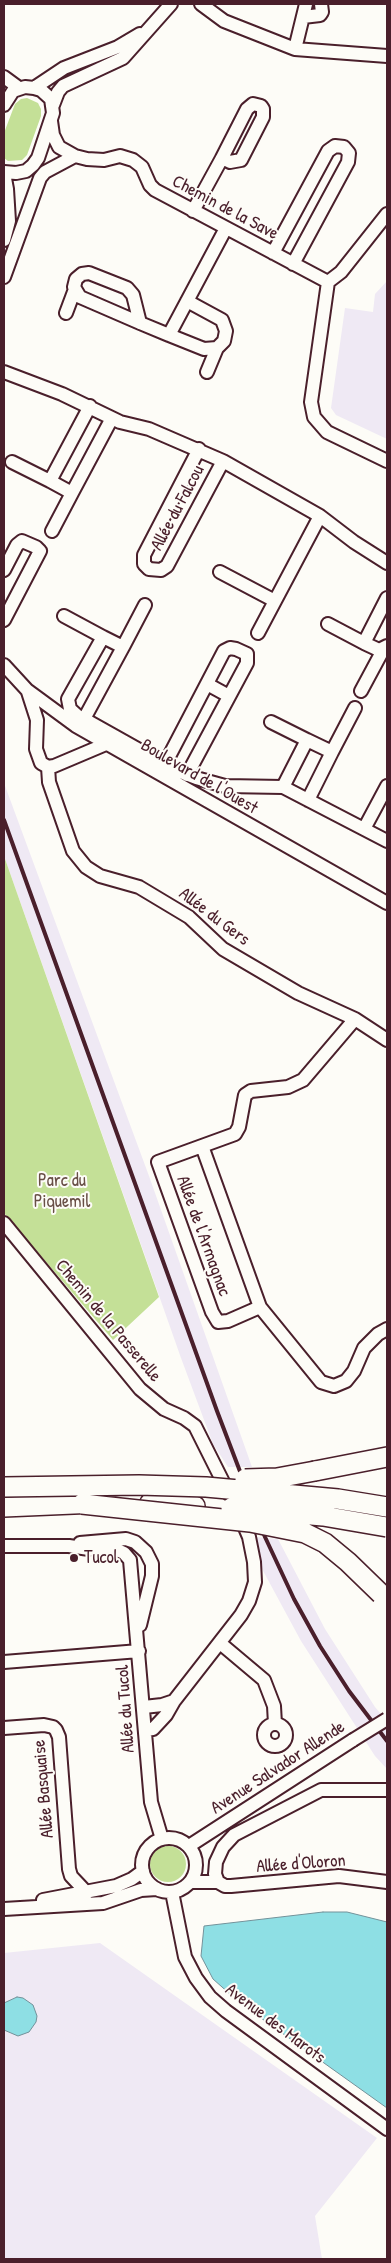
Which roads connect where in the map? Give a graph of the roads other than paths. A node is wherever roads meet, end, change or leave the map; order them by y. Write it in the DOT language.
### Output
graph roads {
  1 [pos="172,4"];
  2 [pos="201,4"];
  3 [pos="306,4"];
  4 [pos="321,4"];
  5 [pos="303,17"];
  6 [pos="149,29"];
  7 [pos="295,49"];
  8 [pos="387,56"];
  9 [pos="4,77"];
  10 [pos="19,88"];
  11 [pos="34,88"];
  12 [pos="4,100"];
  13 [pos="52,105"];
  14 [pos="51,120"];
  15 [pos="75,156"];
  16 [pos="222,158"];
  17 [pos="4,173"];
  18 [pos="6,188"];
  19 [pos="193,211"];
  20 [pos="387,214"];
  21 [pos="226,228"];
  22 [pos="4,240"];
  23 [pos="273,253"];
  24 [pos="293,264"];
  25 [pos="4,276"];
  26 [pos="328,282"];
  27 [pos="75,289"];
  28 [pos="187,301"];
  29 [pos="66,313"];
  30 [pos="140,323"];
  31 [pos="169,335"];
  32 [pos="217,348"];
  33 [pos="4,372"];
  34 [pos="207,372"];
  35 [pos="90,406"];
  36 [pos="112,418"];
  37 [pos="200,449"];
  38 [pos="387,460"];
  39 [pos="223,461"];
  40 [pos="12,462"];
  41 [pos="50,481"];
  42 [pos="72,493"];
  43 [pos="320,516"];
  44 [pos="52,531"];
  45 [pos="387,563"];
  46 [pos="4,570"];
  47 [pos="220,572"];
  48 [pos="387,598"];
  49 [pos="275,601"];
  50 [pos="145,605"];
  51 [pos="64,616"];
  52 [pos="4,620"];
  53 [pos="328,624"];
  54 [pos="258,633"];
  55 [pos="103,636"];
  56 [pos="364,643"];
  57 [pos="123,647"];
  58 [pos="385,648"];
  59 [pos="4,665"];
  60 [pos="207,684"];
  61 [pos="27,690"];
  62 [pos="361,691"];
  63 [pos="229,696"];
  64 [pos="355,708"];
  65 [pos="80,721"];
  66 [pos="271,722"];
  67 [pos="307,740"];
  68 [pos="106,744"];
  69 [pos="332,752"];
  70 [pos="48,767"];
  71 [pos="175,772"];
  72 [pos="387,786"];
  73 [pos="283,787"];
  74 [pos="308,800"];
  75 [pos="364,829"];
  76 [pos="387,841"];
  77 [pos="387,904"];
  78 [pos="355,1019"];
  79 [pos="387,1040"];
  80 [pos="202,1146"];
  81 [pos="4,1223"];
  82 [pos="260,1307"];
  83 [pos="387,1329"];
  84 [pos="386,1458"];
  85 [pos="45,1485"];
  86 [pos="4,1487"];
  87 [pos="82,1504"];
  88 [pos="4,1507"];
  89 [pos="387,1507"];
  90 [pos="387,1527"];
  91 [pos="4,1546"];
  92 [pos="68,1546"];
  93 [pos="385,1598"];
  94 [pos="220,1643"];
  95 [pos="138,1644"];
  96 [pos="4,1662"];
  97 [pos="174,1700"];
  98 [pos="144,1707"];
  99 [pos="387,1719"];
  100 [pos="275,1724"];
  101 [pos="4,1728"];
  102 [pos="145,1730"];
  103 [pos="387,1790"];
  104 [pos="162,1840"];
  105 [pos="189,1846"];
  106 [pos="143,1871"];
  107 [pos="190,1882"];
  108 [pos="218,1882"];
  109 [pos="387,1882"];
  110 [pos="157,1889"];
  111 [pos="172,1892"];
  112 [pos="87,1893"];
  113 [pos="4,1908"];
  114 [pos="387,2129"];
  1 -- 6 [label="street"];
  2 -- 7 [label="street"];
  3 -- 5 [label="street"];
  4 -- 5 [label="street"];
  5 -- 7 [label="street"];
  6 -- 11 [label="street"];
  6 -- 13 [label="street"];
  7 -- 8 [label="street"];
  9 -- 10 [label="street"];
  10 -- 11 [label="street"];
  10 -- 12 [label="street"];
  11 -- 13 [label="street"];
  13 -- 14 [label="street"];
  14 -- 15 [label="street, Chemin de la Save"];
  14 -- 17 [label="street"];
  15 -- 19 [label="street, Chemin de la Save"];
  15 -- 25 [label="street"];
  16 -- 19 [label="street"];
  17 -- 18 [label="street"];
  18 -- 22 [label="street"];
  19 -- 21 [label="street, Chemin de la Save"];
  20 -- 26 [label="street"];
  21 -- 23 [label="street, Chemin de la Save"];
  21 -- 28 [label="street"];
  23 -- 24 [label="street, Chemin de la Save"];
  23 -- 24 [label="street"];
  24 -- 26 [label="street, Chemin de la Save"];
  26 -- 38 [label="street"];
  27 -- 29 [label="street"];
  27 -- 30 [label="street"];
  27 -- 30 [label="street"];
  28 -- 31 [label="street"];
  28 -- 32 [label="street"];
  30 -- 31 [label="street"];
  31 -- 32 [label="street"];
  32 -- 34 [label="street"];
  33 -- 35 [label="street, Allée du Falcou"];
  35 -- 36 [label="street, Allée du Falcou"];
  35 -- 41 [label="street"];
  36 -- 37 [label="street, Allée du Falcou"];
  36 -- 42 [label="street"];
  37 -- 39 [label="street, Allée du Falcou"];
  37 -- 39 [label="street, Allée du Falcou"];
  39 -- 43 [label="street, Allée du Falcou"];
  40 -- 41 [label="street"];
  41 -- 42 [label="street"];
  42 -- 44 [label="street"];
  43 -- 45 [label="street, Allée du Falcou"];
  43 -- 49 [label="street"];
  46 -- 52 [label="street"];
  47 -- 49 [label="street"];
  48 -- 56 [label="street"];
  49 -- 54 [label="street"];
  50 -- 57 [label="street"];
  51 -- 55 [label="street"];
  53 -- 56 [label="street"];
  55 -- 57 [label="street"];
  55 -- 65 [label="street, Boulevard de l'Ouest"];
  56 -- 58 [label="street"];
  57 -- 65 [label="street"];
  58 -- 62 [label="street"];
  59 -- 61 [label="street, Boulevard de l'Ouest"];
  60 -- 63 [label="street"];
  60 -- 63 [label="street, Boulevard de l'Ouest"];
  60 -- 71 [label="street, Boulevard de l'Ouest"];
  61 -- 65 [label="street, Boulevard de l'Ouest"];
  61 -- 70 [label="street, Allée du Gers"];
  63 -- 71 [label="street, Boulevard de l'Ouest"];
  64 -- 69 [label="street"];
  65 -- 68 [label="street, Boulevard de l'Ouest"];
  65 -- 71 [label="street"];
  66 -- 67 [label="street"];
  67 -- 69 [label="street"];
  67 -- 73 [label="street"];
  68 -- 70 [label="street"];
  68 -- 71 [label="street, Boulevard de l'Ouest"];
  69 -- 74 [label="street"];
  70 -- 78 [label="street, Allée du Gers"];
  71 -- 73 [label="street"];
  71 -- 77 [label="street, Boulevard de l'Ouest"];
  72 -- 75 [label="street"];
  73 -- 74 [label="street"];
  74 -- 75 [label="street"];
  75 -- 76 [label="street"];
  78 -- 79 [label="street, Allée du Gers"];
  78 -- 80 [label="street, Allée de l'Armagnac"];
  80 -- 82 [label="street, Allée de l'Armagnac"];
  80 -- 82 [label="street, Allée de l'Armagnac"];
  81 -- 94 [label="street, Chemin de la Passerelle"];
  82 -- 83 [label="street, Allée de l'Armagnac"];
  84 -- 85 [label="highway, bridge"];
  85 -- 86 [label="highway, bridge"];
  85 -- 89 [label="highway, bridge"];
  87 -- 88 [label="highway"];
  87 -- 90 [label="highway, bridge"];
  87 -- 93 [label="highway, bridge"];
  91 -- 92 [label="street"];
  92 -- 95 [label="street"];
  92 -- 95 [label="street"];
  94 -- 97 [label="street, Chemin de la Passerelle"];
  94 -- 100 [label="street"];
  95 -- 96 [label="street, Allée du Tucol"];
  95 -- 98 [label="street, Allée du Tucol"];
  97 -- 98 [label="street"];
  97 -- 102 [label="street, Chemin de la Passerelle"];
  98 -- 102 [label="street, Allée du Tucol"];
  99 -- 105 [label="street, Avenue Salvador Allende, bridge"];
  101 -- 112 [label="street, Allée Basquaise"];
  102 -- 104 [label="street, Allée du Tucol"];
  103 -- 108 [label="street"];
  104 -- 105 [label="street"];
  104 -- 106 [label="street"];
  105 -- 107 [label="street"];
  106 -- 110 [label="street"];
  106 -- 112 [label="street"];
  107 -- 108 [label="street, Allée d'Oloron"];
  107 -- 111 [label="street"];
  108 -- 109 [label="street, Allée d'Oloron"];
  110 -- 111 [label="street"];
  110 -- 113 [label="street"];
  111 -- 114 [label="street, Avenue des Marots"];
  112 -- 113 [label="street"];
}
